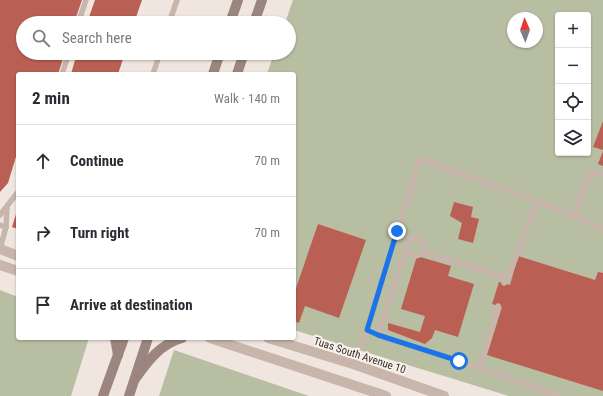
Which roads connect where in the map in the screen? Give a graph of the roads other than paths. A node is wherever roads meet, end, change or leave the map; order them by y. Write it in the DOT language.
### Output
graph roads {
  1 [pos="86,0"];
  2 [pos="177,0"];
  3 [pos="238,0"];
  4 [pos="262,0"];
  5 [pos="80,16"];
  6 [pos="172,16"];
  7 [pos="232,16"];
  8 [pos="256,16"];
  9 [pos="67,60"];
  10 [pos="158,60"];
  11 [pos="218,60"];
  12 [pos="242,60"];
  13 [pos="63,72"];
  14 [pos="154,72"];
  15 [pos="214,72"];
  16 [pos="238,72"];
  17 [pos="603,174"];
  18 [pos="16,195"];
  19 [pos="537,201"];
  20 [pos="7,207"];
  21 [pos="0,214"];
  22 [pos="574,217"];
  23 [pos="3,226"];
  24 [pos="603,229"];
  25 [pos="397,231"];
  26 [pos="410,239"];
  27 [pos="0,249"];
  28 [pos="406,249"];
  29 [pos="422,252"];
  30 [pos="16,255"];
  31 [pos="0,265"];
  32 [pos="16,270"];
  33 [pos="498,306"];
  34 [pos="367,330"];
  35 [pos="378,335"];
  36 [pos="115,340"];
  37 [pos="123,340"];
  38 [pos="147,340"];
  39 [pos="177,340"];
  40 [pos="216,340"];
  41 [pos="275,340"];
  42 [pos="118,355"];
  43 [pos="354,364"];
  44 [pos="480,368"];
  45 [pos="135,379"];
  46 [pos="104,396"];
  47 [pos="129,396"];
  48 [pos="386,396"];
  49 [pos="444,396"];
  50 [pos="559,396"];
  1 -- 5 [label="lane"];
  2 -- 6 [label="lane"];
  3 -- 7 [label="main road"];
  4 -- 8 [label="main road"];
  9 -- 13 [label="lane"];
  10 -- 14 [label="lane"];
  11 -- 15 [label="main road"];
  12 -- 16 [label="main road"];
  17 -- 22 [label="lane"];
  18 -- 20 [label="lane"];
  19 -- 22 [label="lane"];
  19 -- 25 [label="lane"];
  19 -- 29 [label="lane"];
  20 -- 21 [label="lane"];
  20 -- 23 [label="lane"];
  22 -- 24 [label="lane"];
  23 -- 27 [label="lane"];
  25 -- 26 [label="lane"];
  25 -- 34 [label="lane"];
  26 -- 28 [label="lane"];
  26 -- 29 [label="lane"];
  27 -- 30 [label="street"];
  28 -- 29 [label="lane"];
  28 -- 35 [label="lane"];
  31 -- 32 [label="street"];
  33 -- 44 [label="lane"];
  34 -- 35 [label="lane"];
  34 -- 43 [label="lane"];
  35 -- 44 [label="lane"];
  36 -- 42 [label="main road"];
  37 -- 42 [label="main road"];
  38 -- 45 [label="main road"];
  39 -- 45 [label="main road"];
  40 -- 48 [label="street"];
  41 -- 43 [label="street, Tuas South Avenue 10"];
  42 -- 46 [label="main road"];
  43 -- 49 [label="street, Tuas South Avenue 10"];
  44 -- 50 [label="lane"];
  45 -- 47 [label="main road"];
}
